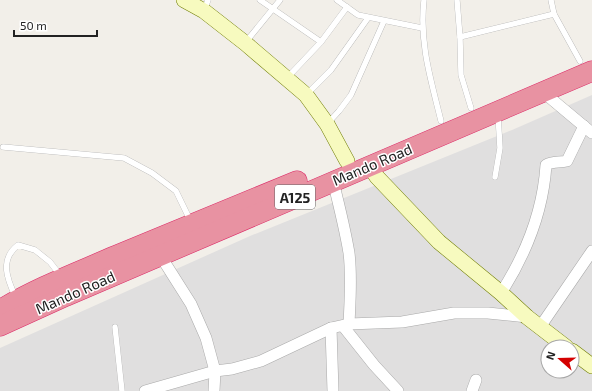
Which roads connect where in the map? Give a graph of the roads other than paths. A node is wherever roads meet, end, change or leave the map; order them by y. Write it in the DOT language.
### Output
graph roads {
  1 [pos="184,0"];
  2 [pos="260,0"];
  3 [pos="280,0"];
  4 [pos="337,0"];
  5 [pos="424,0"];
  6 [pos="456,0"];
  7 [pos="550,0"];
  8 [pos="206,5"];
  9 [pos="347,7"];
  10 [pos="273,8"];
  11 [pos="554,14"];
  12 [pos="368,18"];
  13 [pos="384,21"];
  14 [pos="422,28"];
  15 [pos="460,37"];
  16 [pos="320,42"];
  17 [pos="245,43"];
  18 [pos="588,63"];
  19 [pos="287,79"];
  20 [pos="543,92"];
  21 [pos="306,95"];
  22 [pos="470,108"];
  23 [pos="498,111"];
  24 [pos="441,121"];
  25 [pos="327,124"];
  26 [pos="588,130"];
  27 [pos="3,147"];
  28 [pos="347,161"];
  29 [pos="369,165"];
  30 [pos="495,177"];
  31 [pos="333,181"];
  32 [pos="192,224"];
  33 [pos="592,251"];
  34 [pos="160,255"];
  35 [pos="63,278"];
  36 [pos="501,293"];
  37 [pos="17,300"];
  38 [pos="0,310"];
  39 [pos="527,317"];
  40 [pos="346,325"];
  41 [pos="0,326"];
  42 [pos="115,327"];
  43 [pos="540,327"];
  44 [pos="331,328"];
  45 [pos="556,339"];
  46 [pos="580,357"];
  47 [pos="592,366"];
  48 [pos="215,371"];
  49 [pos="476,380"];
  50 [pos="122,391"];
  51 [pos="145,391"];
  52 [pos="214,391"];
  53 [pos="334,391"];
  54 [pos="398,391"];
  55 [pos="472,391"];
  1 -- 8 [label="street"];
  2 -- 10 [label="lane"];
  3 -- 10 [label="lane"];
  4 -- 9 [label="lane"];
  5 -- 14 [label="lane"];
  6 -- 15 [label="lane"];
  7 -- 11 [label="lane"];
  8 -- 17 [label="street"];
  9 -- 12 [label="lane"];
  9 -- 16 [label="lane"];
  10 -- 16 [label="lane"];
  10 -- 17 [label="lane"];
  11 -- 15 [label="lane"];
  11 -- 18 [label="lane"];
  12 -- 13 [label="lane"];
  12 -- 21 [label="lane"];
  13 -- 14 [label="lane"];
  13 -- 25 [label="lane"];
  14 -- 24 [label="lane"];
  15 -- 22 [label="lane"];
  16 -- 19 [label="lane"];
  17 -- 19 [label="street"];
  18 -- 20 [label="highway, Mando Road / A125"];
  18 -- 22 [label="highway, Mando Road / A125"];
  19 -- 21 [label="street"];
  20 -- 23 [label="highway, Mando Road / A125"];
  20 -- 26 [label="street"];
  21 -- 25 [label="street"];
  22 -- 24 [label="highway, Mando Road / A125"];
  23 -- 29 [label="highway, Mando Road / A125"];
  23 -- 30 [label="lane"];
  24 -- 28 [label="highway, Mando Road / A125"];
  25 -- 28 [label="street"];
  26 -- 36 [label="street"];
  27 -- 32 [label="lane"];
  28 -- 32 [label="highway, Mando Road / A125"];
  29 -- 31 [label="highway, Mando Road / A125"];
  29 -- 36 [label="street"];
  31 -- 34 [label="highway, Mando Road / A125"];
  31 -- 40 [label="street"];
  32 -- 35 [label="highway, Mando Road / A125"];
  33 -- 43 [label="street"];
  34 -- 41 [label="highway, Mando Road / A125"];
  34 -- 48 [label="street"];
  35 -- 37 [label="highway, Mando Road / A125"];
  35 -- 37 [label="lane"];
  36 -- 39 [label="street"];
  37 -- 38 [label="highway, Mando Road / A125"];
  39 -- 40 [label="street"];
  39 -- 43 [label="street"];
  40 -- 44 [label="street"];
  40 -- 54 [label="street"];
  42 -- 50 [label="lane"];
  43 -- 45 [label="street"];
  44 -- 48 [label="street"];
  44 -- 53 [label="street"];
  46 -- 47 [label="street"];
  48 -- 51 [label="street"];
  48 -- 52 [label="street"];
  49 -- 55 [label="street"];
}
